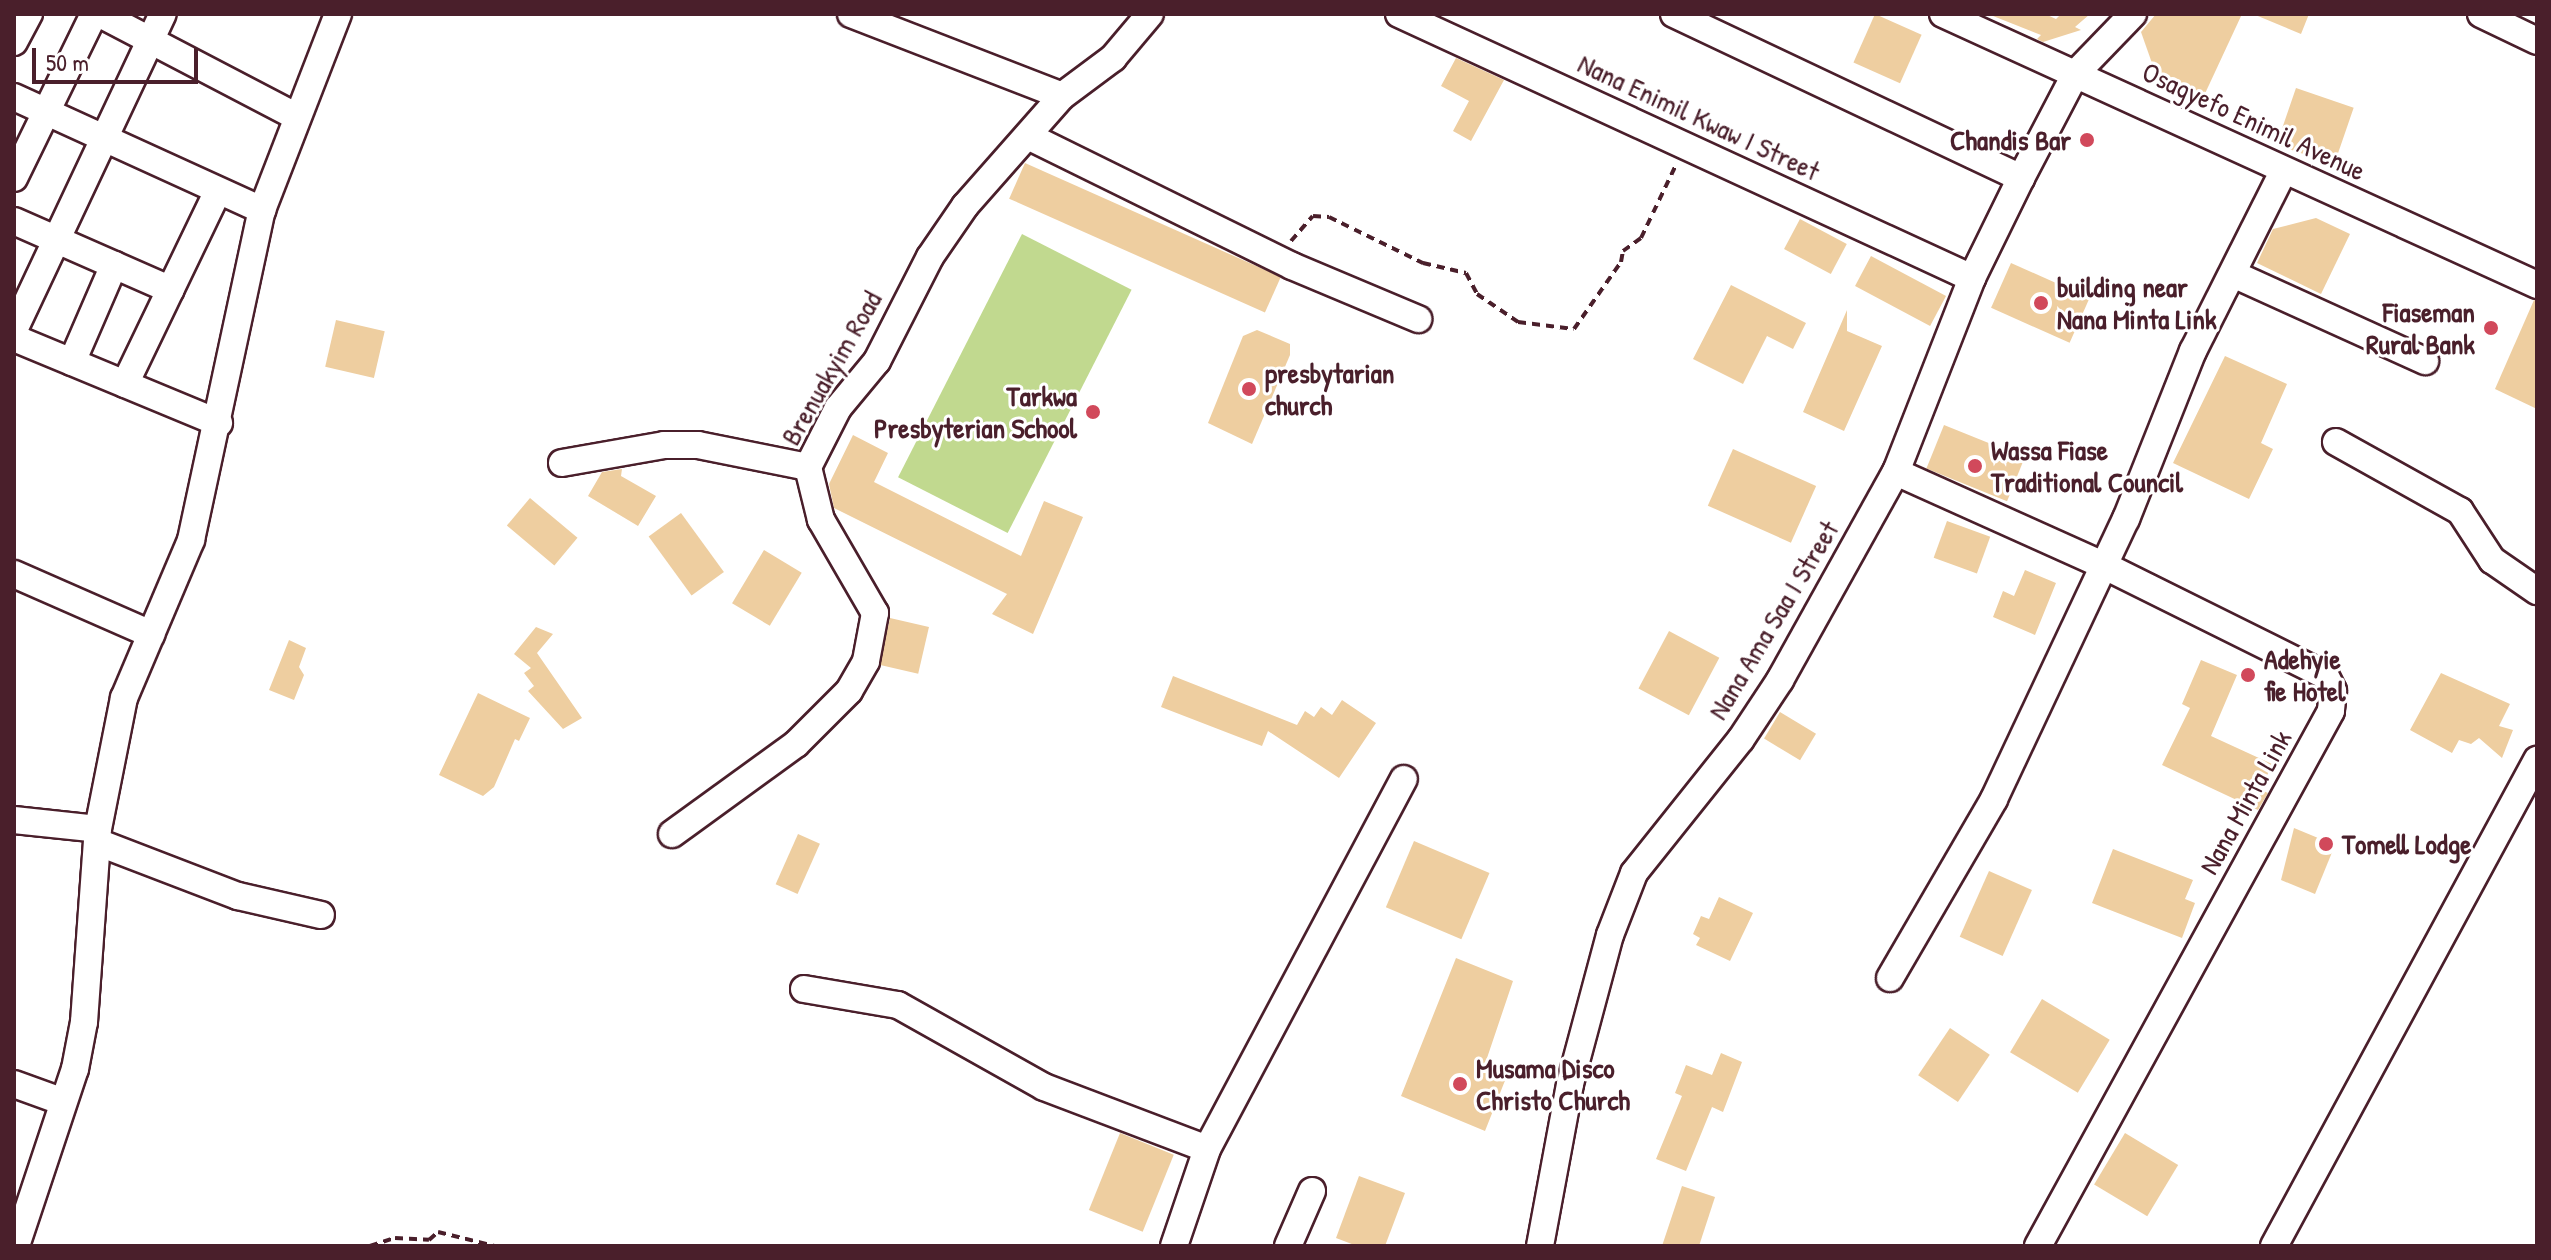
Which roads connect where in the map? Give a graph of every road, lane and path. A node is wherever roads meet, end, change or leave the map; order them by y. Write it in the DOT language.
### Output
graph roads {
  1 [pos="29,14"];
  2 [pos="94,14"];
  3 [pos="100,14"];
  4 [pos="338,14"];
  5 [pos="851,14"];
  6 [pos="1150,14"];
  7 [pos="1399,14"];
  8 [pos="1674,14"];
  9 [pos="1943,14"];
  10 [pos="2133,14"];
  11 [pos="2481,14"];
  12 [pos="157,26"];
  13 [pos="2537,41"];
  14 [pos="14,42"];
  15 [pos="2076,73"];
  16 [pos="1062,96"];
  17 [pos="14,97"];
  18 [pos="44,111"];
  19 [pos="297,117"];
  20 [pos="1028,136"];
  21 [pos="100,140"];
  22 [pos="1689,147"];
  23 [pos="2283,172"];
  24 [pos="14,178"];
  25 [pos="2021,178"];
  26 [pos="218,191"];
  27 [pos="262,210"];
  28 [pos="14,221"];
  29 [pos="55,240"];
  30 [pos="1264,252"];
  31 [pos="114,265"];
  32 [pos="2233,274"];
  33 [pos="1972,278"];
  34 [pos="2537,285"];
  35 [pos="171,290"];
  36 [pos="1418,319"];
  37 [pos="14,330"];
  38 [pos="14,338"];
  39 [pos="2425,361"];
  40 [pos="72,362"];
  41 [pos="125,384"];
  42 [pos="219,423"];
  43 [pos="2336,442"];
  44 [pos="562,463"];
  45 [pos="808,467"];
  46 [pos="1896,472"];
  47 [pos="2103,565"];
  48 [pos="14,574"];
  49 [pos="2537,591"];
  50 [pos="151,634"];
  51 [pos="2537,760"];
  52 [pos="1404,779"];
  53 [pos="14,820"];
  54 [pos="672,834"];
  55 [pos="98,836"];
  56 [pos="321,915"];
  57 [pos="1890,978"];
  58 [pos="804,989"];
  59 [pos="14,1084"];
  60 [pos="61,1101"];
  61 [pos="1207,1149"];
  62 [pos="1312,1191"];
  63 [pos="16,1246"];
  64 [pos="370,1246"];
  65 [pos="495,1246"];
  66 [pos="1174,1246"];
  67 [pos="1288,1246"];
  68 [pos="1540,1246"];
  69 [pos="2038,1246"];
  70 [pos="2274,1246"];
  1 -- 14 [label="street"];
  2 -- 18 [label="street"];
  3 -- 12 [label="street"];
  4 -- 19 [label="street"];
  5 -- 16 [label="street"];
  6 -- 16 [label="street, Brenuakyim Road"];
  7 -- 22 [label="street, Nana Enimil Kwaw I Street"];
  8 -- 25 [label="street"];
  9 -- 15 [label="street, Osagyefo Enimil Avenue"];
  10 -- 15 [label="street, Nana Ama Saa I Street"];
  11 -- 13 [label="street"];
  12 -- 19 [label="street"];
  12 -- 21 [label="street"];
  15 -- 23 [label="street, Osagyefo Enimil Avenue"];
  15 -- 25 [label="street, Nana Ama Saa I Street"];
  16 -- 20 [label="street, Brenuakyim Road"];
  17 -- 18 [label="street"];
  18 -- 21 [label="street"];
  18 -- 24 [label="street"];
  19 -- 27 [label="street"];
  20 -- 30 [label="street"];
  20 -- 45 [label="street, Brenuakyim Road"];
  21 -- 26 [label="street"];
  21 -- 29 [label="street"];
  22 -- 30 [label="path"];
  22 -- 33 [label="street, Nana Enimil Kwaw I Street"];
  23 -- 32 [label="street"];
  23 -- 34 [label="street, Osagyefo Enimil Avenue"];
  25 -- 33 [label="street, Nana Ama Saa I Street"];
  26 -- 27 [label="street"];
  26 -- 35 [label="street"];
  27 -- 42 [label="street"];
  28 -- 29 [label="street"];
  29 -- 31 [label="street"];
  29 -- 37 [label="street"];
  30 -- 36 [label="street"];
  31 -- 35 [label="street"];
  31 -- 40 [label="street"];
  32 -- 39 [label="street"];
  32 -- 47 [label="street"];
  33 -- 46 [label="street, Nana Ama Saa I Street"];
  35 -- 41 [label="street"];
  38 -- 40 [label="street"];
  40 -- 41 [label="street"];
  41 -- 42 [label="street"];
  42 -- 50 [label="street"];
  43 -- 49 [label="street"];
  44 -- 45 [label="street"];
  45 -- 54 [label="street, Brenuakyim Road"];
  46 -- 47 [label="street, Nana Minta Link"];
  46 -- 68 [label="street, Nana Ama Saa I Street"];
  47 -- 57 [label="street"];
  47 -- 69 [label="street, Nana Minta Link"];
  48 -- 50 [label="street"];
  50 -- 55 [label="street"];
  51 -- 70 [label="street"];
  52 -- 61 [label="street"];
  53 -- 55 [label="street"];
  55 -- 56 [label="street"];
  55 -- 60 [label="street"];
  58 -- 61 [label="street"];
  59 -- 60 [label="street"];
  60 -- 63 [label="street"];
  61 -- 66 [label="street"];
  62 -- 67 [label="street"];
  64 -- 65 [label="path"];
}
